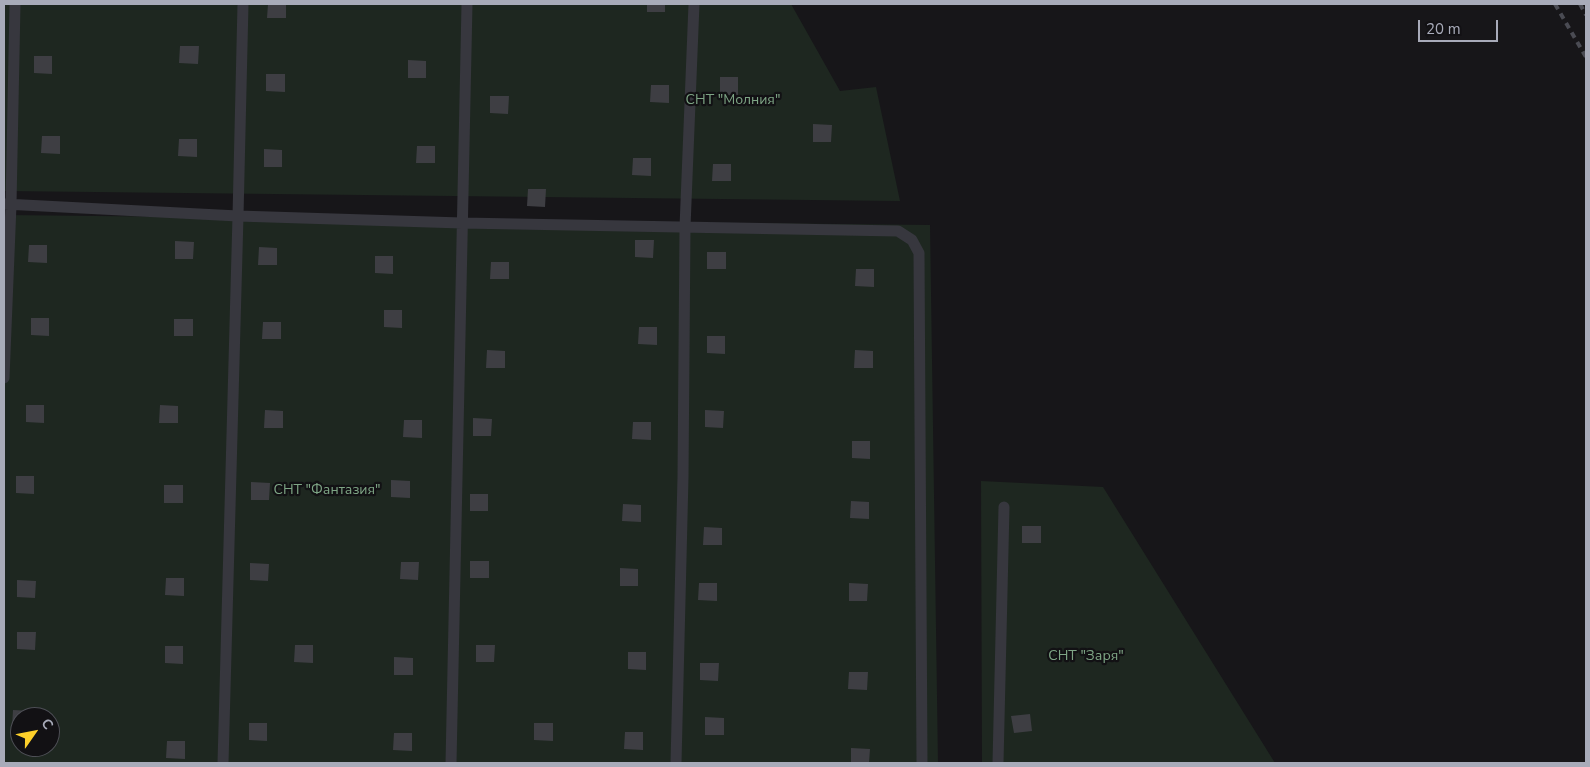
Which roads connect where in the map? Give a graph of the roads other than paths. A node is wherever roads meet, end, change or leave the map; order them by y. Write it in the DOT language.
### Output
graph roads {
  1 [pos="15,4"];
  2 [pos="242,4"];
  3 [pos="467,4"];
  4 [pos="694,4"];
  5 [pos="8,204"];
  6 [pos="238,216"];
  7 [pos="462,223"];
  8 [pos="685,227"];
  9 [pos="4,378"];
  10 [pos="1004,507"];
  11 [pos="223,763"];
  12 [pos="450,763"];
  13 [pos="676,763"];
  14 [pos="922,763"];
  15 [pos="998,763"];
  1 -- 5 [label="lane"];
  2 -- 6 [label="lane"];
  3 -- 7 [label="lane"];
  4 -- 8 [label="lane"];
  5 -- 6 [label="lane"];
  5 -- 9 [label="lane"];
  6 -- 7 [label="lane"];
  6 -- 11 [label="lane"];
  7 -- 8 [label="lane"];
  7 -- 12 [label="lane"];
  8 -- 13 [label="lane"];
  8 -- 14 [label="lane"];
  10 -- 15 [label="lane"];
}
